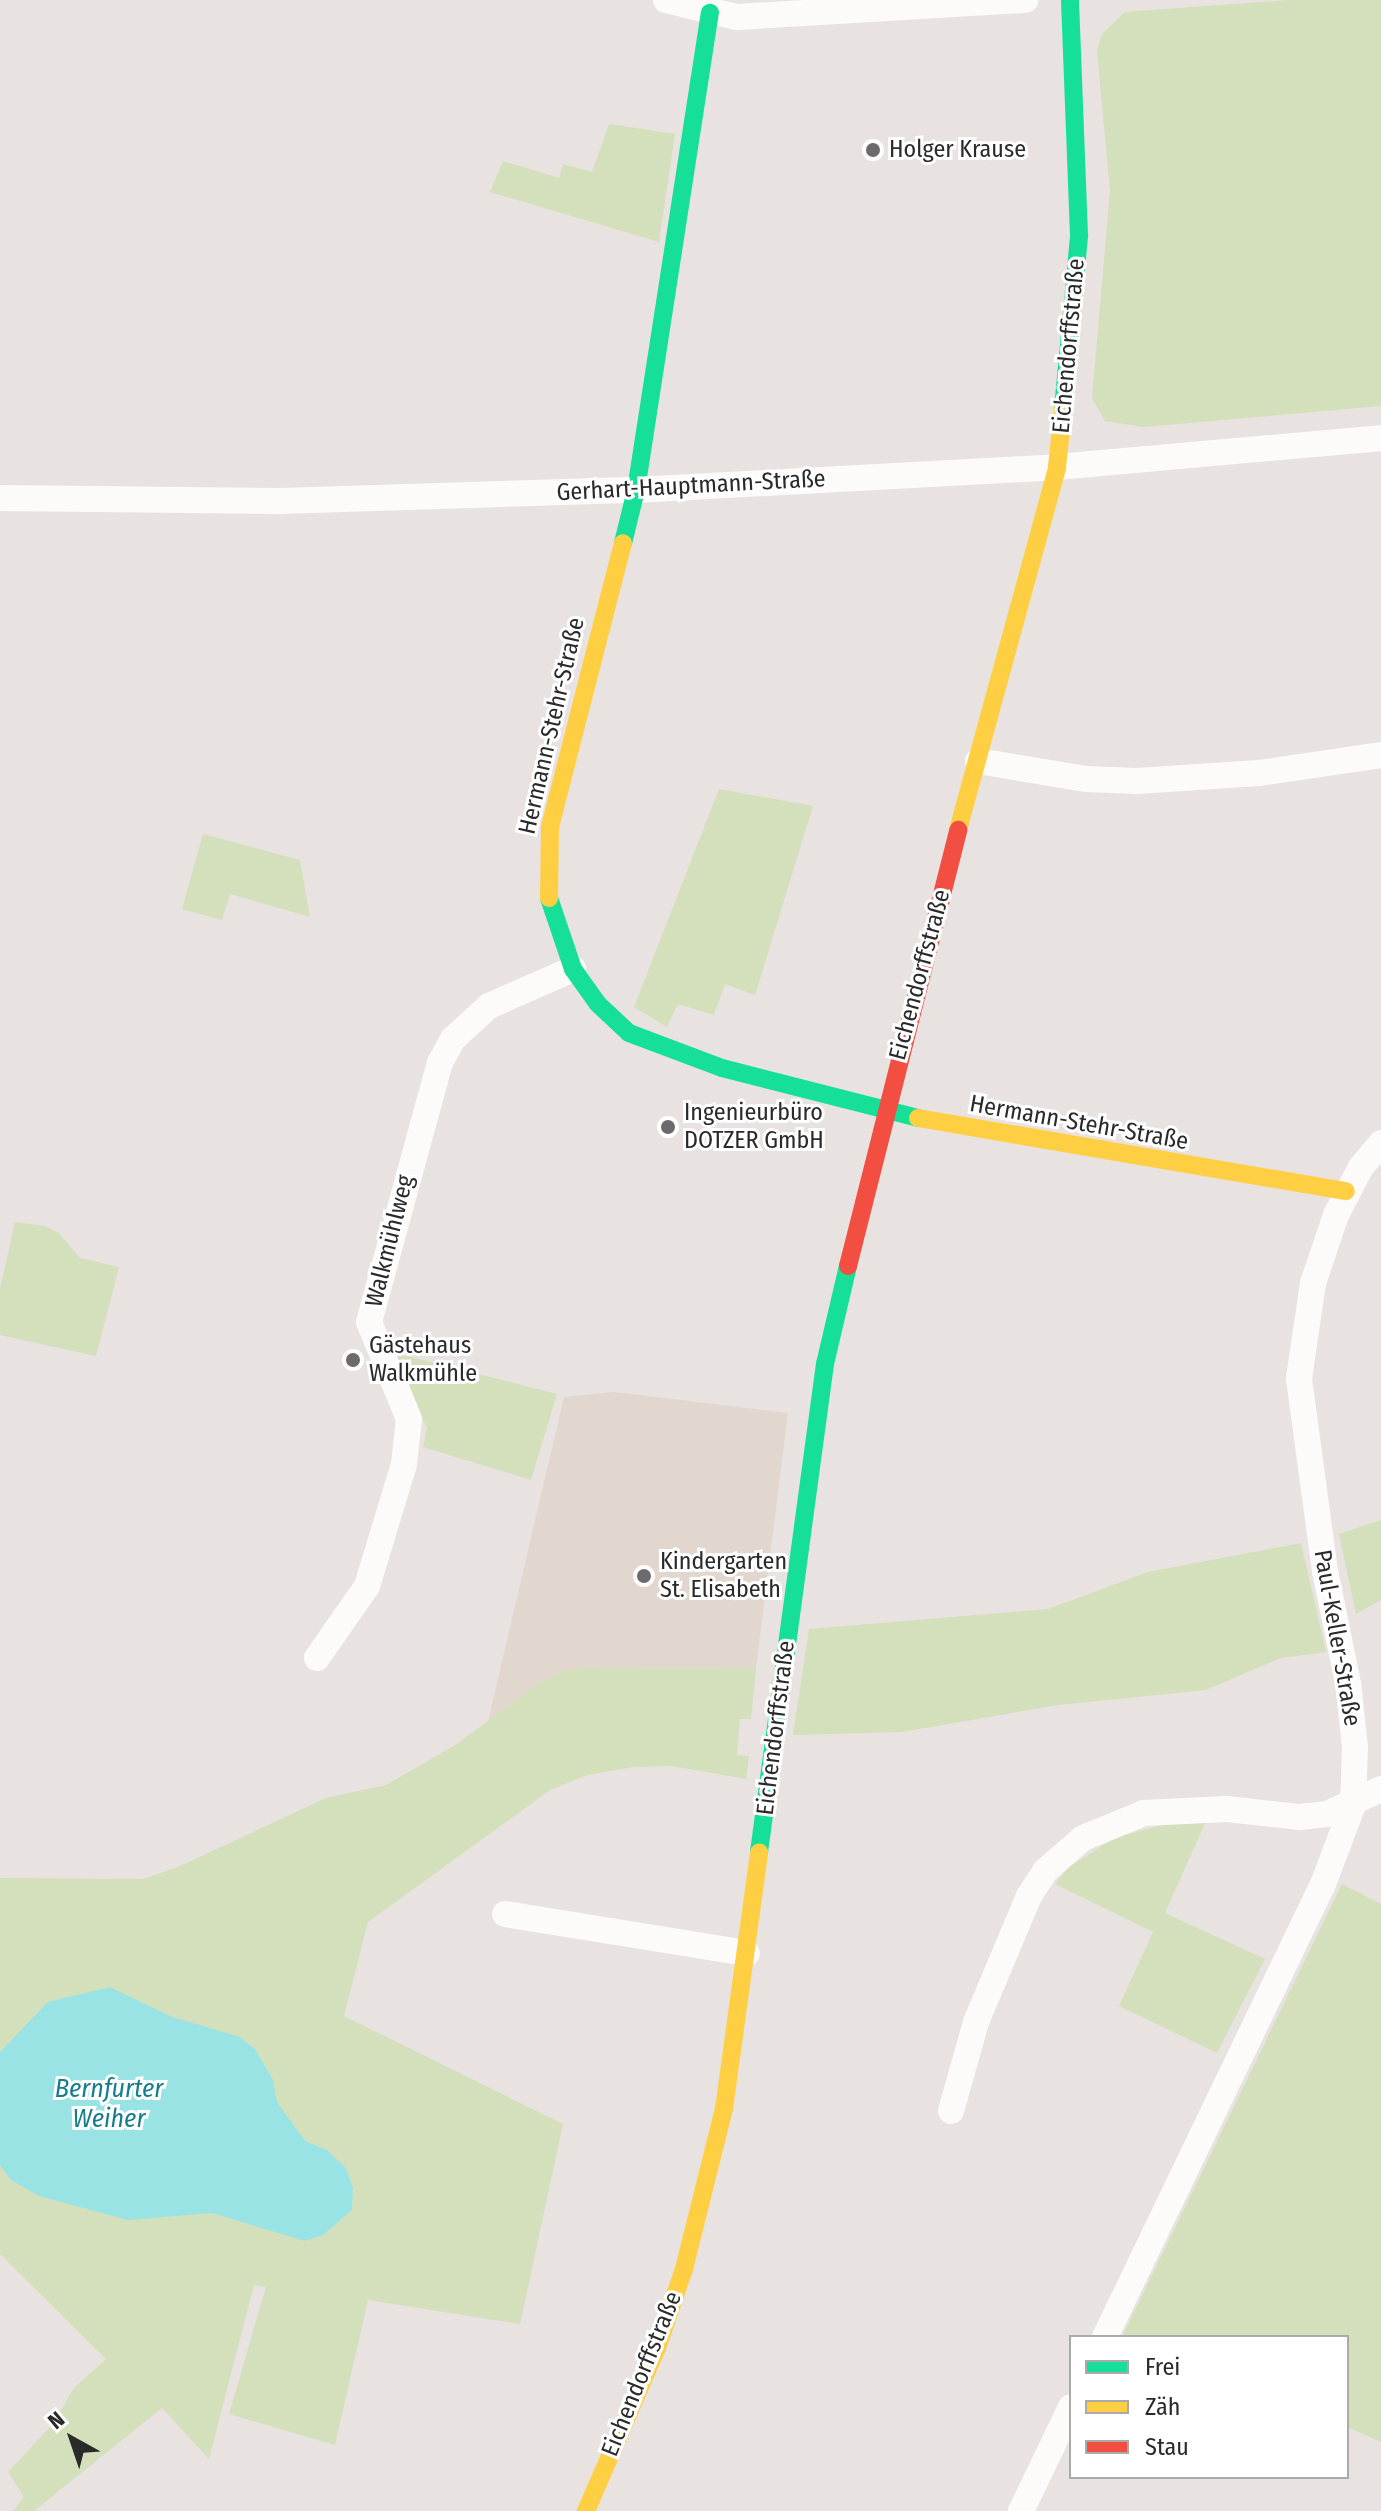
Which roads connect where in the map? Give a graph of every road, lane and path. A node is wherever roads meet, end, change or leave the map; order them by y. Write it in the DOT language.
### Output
graph roads {
  1 [pos="666,0"];
  2 [pos="1026,0"];
  3 [pos="1070,0"];
  4 [pos="710,13"];
  5 [pos="1381,438"];
  6 [pos="1057,467"];
  7 [pos="636,490"];
  8 [pos="0,498"];
  9 [pos="1381,755"];
  10 [pos="978,761"];
  11 [pos="573,969"];
  12 [pos="884,1112"];
  13 [pos="1381,1143"];
  14 [pos="1346,1191"];
  15 [pos="317,1658"];
  16 [pos="1381,1789"];
  17 [pos="1353,1805"];
  18 [pos="505,1914"];
  19 [pos="747,1953"];
  20 [pos="951,2111"];
  21 [pos="1106,2335"];
  22 [pos="1069,2411"];
  23 [pos="586,2511"];
  24 [pos="1021,2511"];
  1 -- 4 [label="street"];
  2 -- 4 [label="street"];
  3 -- 6 [label="street, Eichendorffstraße"];
  4 -- 7 [label="street, Hermann-Stehr-Straße"];
  5 -- 6 [label="street, Gerhart-Hauptmann-Straße"];
  6 -- 7 [label="street, Gerhart-Hauptmann-Straße"];
  6 -- 10 [label="street, Eichendorffstraße"];
  7 -- 8 [label="street, Gerhart-Hauptmann-Straße"];
  7 -- 11 [label="street, Hermann-Stehr-Straße"];
  9 -- 10 [label="street"];
  10 -- 12 [label="street, Eichendorffstraße"];
  11 -- 12 [label="street, Hermann-Stehr-Straße"];
  11 -- 15 [label="street, Walkmühlweg"];
  12 -- 14 [label="street, Hermann-Stehr-Straße"];
  12 -- 19 [label="street, Eichendorffstraße"];
  13 -- 14 [label="street, Paul-Keller-Straße"];
  14 -- 17 [label="street, Paul-Keller-Straße"];
  16 -- 17 [label="street"];
  17 -- 20 [label="street"];
  17 -- 21 [label="street, Paul-Keller-Straße"];
  18 -- 19 [label="street"];
  19 -- 23 [label="street, Eichendorffstraße"];
  22 -- 24 [label="street"];
}
